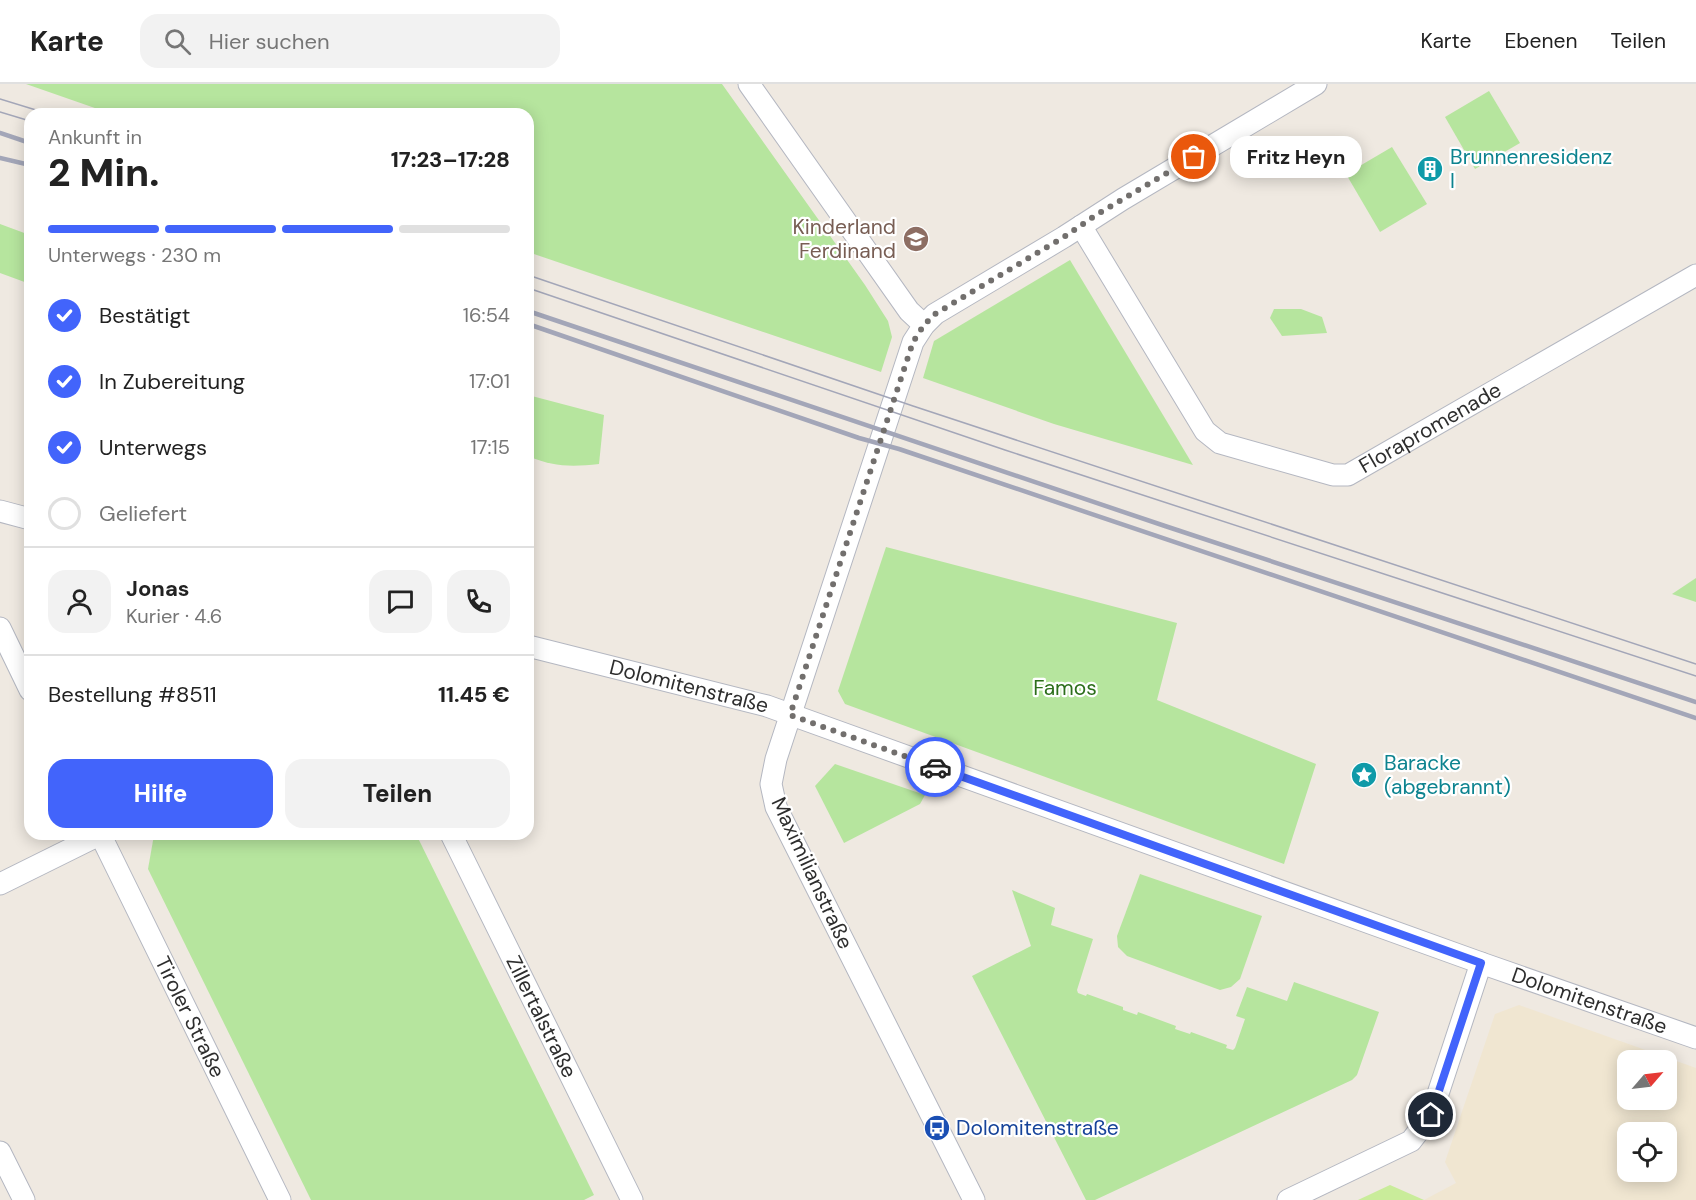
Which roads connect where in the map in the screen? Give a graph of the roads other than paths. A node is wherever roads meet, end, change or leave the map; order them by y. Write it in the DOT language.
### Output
graph roads {
  1 [pos="749,84"];
  2 [pos="1316,84"];
  3 [pos="1081,226"];
  4 [pos="1696,275"];
  5 [pos="924,325"];
  6 [pos="0,510"];
  7 [pos="24,517"];
  8 [pos="0,628"];
  9 [pos="534,648"];
  10 [pos="24,678"];
  11 [pos="790,715"];
  12 [pos="88,840"];
  13 [pos="103,840"];
  14 [pos="455,840"];
  15 [pos="0,884"];
  16 [pos="1481,963"];
  17 [pos="1696,1038"];
  18 [pos="0,1152"];
  19 [pos="24,1200"];
  20 [pos="280,1200"];
  21 [pos="632,1200"];
  22 [pos="974,1200"];
  23 [pos="1288,1200"];
  1 -- 5 [label="street"];
  2 -- 3 [label="street"];
  3 -- 4 [label="street, Florapromenade"];
  3 -- 5 [label="street"];
  5 -- 11 [label="street, Maximilianstraße"];
  6 -- 7 [label="street"];
  8 -- 10 [label="street"];
  9 -- 11 [label="street, Dolomitenstraße"];
  11 -- 16 [label="street, Dolomitenstraße"];
  11 -- 22 [label="street, Maximilianstraße"];
  12 -- 15 [label="street"];
  13 -- 20 [label="street, Tiroler Straße"];
  14 -- 21 [label="street, Zillertalstraße"];
  16 -- 17 [label="street, Dolomitenstraße"];
  16 -- 23 [label="street"];
  18 -- 19 [label="street"];
}
